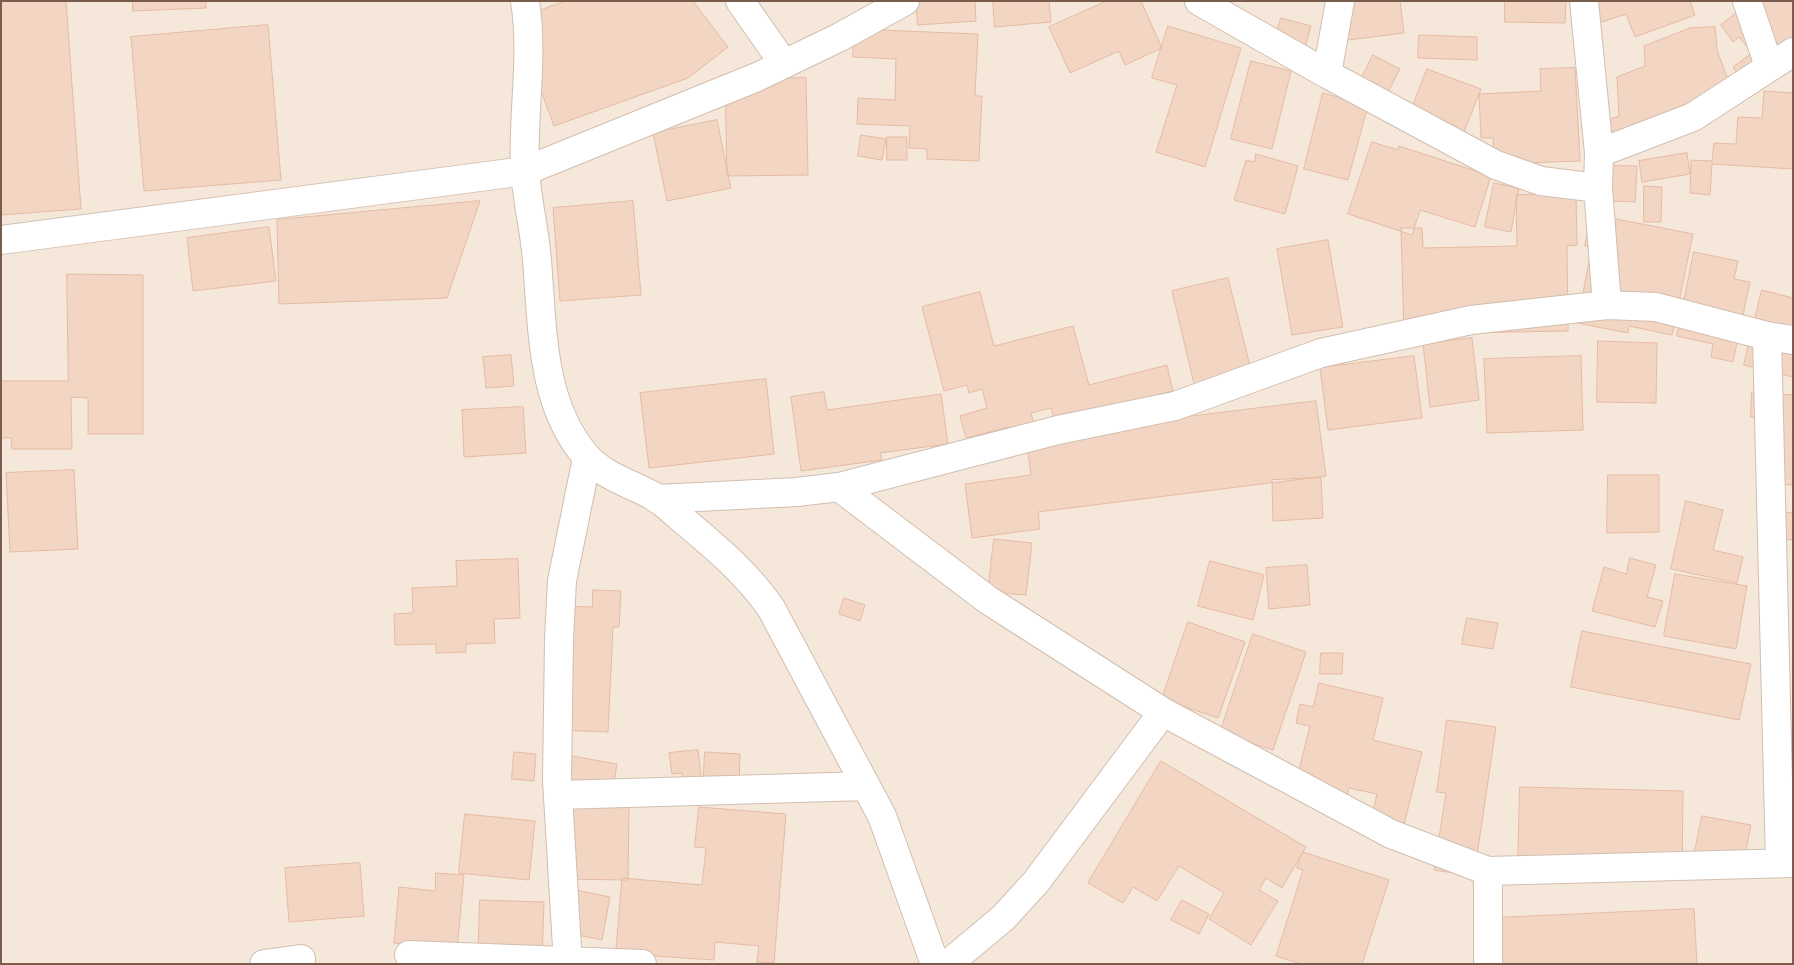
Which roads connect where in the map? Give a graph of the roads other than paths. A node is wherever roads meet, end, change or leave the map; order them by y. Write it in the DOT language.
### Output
graph roads {
  1 [pos="526,1"];
  2 [pos="740,1"];
  3 [pos="905,1"];
  4 [pos="1199,1"];
  5 [pos="1340,1"];
  6 [pos="1584,1"];
  7 [pos="1747,1"];
  8 [pos="1793,52"];
  9 [pos="784,64"];
  10 [pos="1769,66"];
  11 [pos="1327,74"];
  12 [pos="1599,153"];
  13 [pos="525,171"];
  14 [pos="1598,188"];
  15 [pos="1,240"];
  16 [pos="1607,305"];
  17 [pos="1780,338"];
  18 [pos="587,458"];
  19 [pos="839,487"];
  20 [pos="658,499"];
  21 [pos="1784,649"];
  22 [pos="1163,712"];
  23 [pos="866,786"];
  24 [pos="558,795"];
  25 [pos="1786,863"];
  26 [pos="1488,871"];
  27 [pos="409,955"];
  28 [pos="301,959"];
  29 [pos="568,962"];
  30 [pos="264,964"];
  31 [pos="642,964"];
  32 [pos="935,964"];
  33 [pos="948,964"];
  34 [pos="1488,964"];
  1 -- 13 [label="street"];
  2 -- 9 [label="street"];
  3 -- 9 [label="street"];
  4 -- 11 [label="street"];
  5 -- 11 [label="street"];
  6 -- 12 [label="street"];
  7 -- 10 [label="street"];
  8 -- 10 [label="street"];
  9 -- 13 [label="street"];
  10 -- 12 [label="street"];
  11 -- 14 [label="street"];
  12 -- 14 [label="street"];
  13 -- 15 [label="street"];
  13 -- 18 [label="street"];
  14 -- 16 [label="street"];
  16 -- 17 [label="street"];
  16 -- 19 [label="street"];
  17 -- 21 [label="street"];
  18 -- 20 [label="street"];
  18 -- 24 [label="street"];
  19 -- 20 [label="street"];
  19 -- 22 [label="street"];
  20 -- 23 [label="street"];
  21 -- 25 [label="street"];
  22 -- 26 [label="street"];
  22 -- 33 [label="street"];
  23 -- 24 [label="street"];
  23 -- 32 [label="street"];
  24 -- 29 [label="street"];
  25 -- 26 [label="street"];
  26 -- 34 [label="street"];
  27 -- 29 [label="street"];
  28 -- 30 [label="street"];
  29 -- 31 [label="street"];
}
